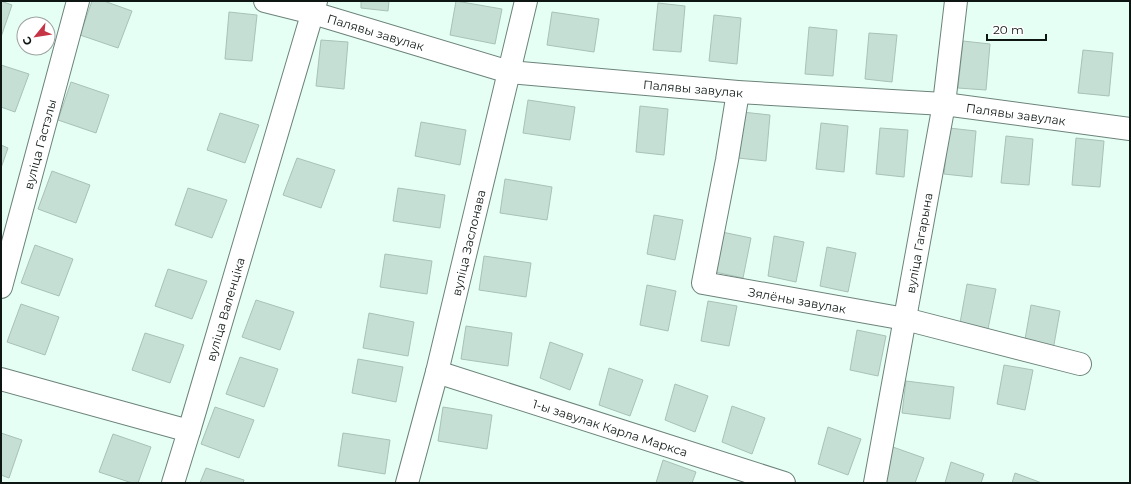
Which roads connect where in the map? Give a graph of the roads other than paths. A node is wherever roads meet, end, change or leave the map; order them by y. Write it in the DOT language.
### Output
graph roads {
  1 [pos="78,1"];
  2 [pos="265,1"];
  3 [pos="526,1"];
  4 [pos="956,1"];
  5 [pos="315,7"];
  6 [pos="509,72"];
  7 [pos="738,92"];
  8 [pos="944,104"];
  9 [pos="1130,129"];
  10 [pos="1,287"];
  11 [pos="905,319"];
  12 [pos="1080,364"];
  13 [pos="437,372"];
  14 [pos="1,379"];
  15 [pos="189,431"];
  16 [pos="173,483"];
  17 [pos="406,483"];
  18 [pos="784,483"];
  19 [pos="875,483"];
  1 -- 10 [label="street, вуліца Гастэлы"];
  2 -- 5 [label="street, Палявы завулак"];
  3 -- 6 [label="street, вуліца Заслонава"];
  4 -- 8 [label="street, вуліца Гагарына"];
  5 -- 6 [label="street, Палявы завулак"];
  5 -- 15 [label="street, вуліца Валенціка"];
  6 -- 7 [label="street, Палявы завулак"];
  6 -- 13 [label="street, вуліца Заслонава"];
  7 -- 8 [label="street, Палявы завулак"];
  7 -- 11 [label="street, Зялёны завулак"];
  8 -- 9 [label="street, Палявы завулак"];
  8 -- 11 [label="street, вуліца Гагарына"];
  11 -- 12 [label="street, Зялёны завулак"];
  11 -- 19 [label="street, вуліца Гагарына"];
  13 -- 17 [label="street, вуліца Заслонава"];
  13 -- 18 [label="street, 1-ы завулак Карла Маркса"];
  14 -- 15 [label="street"];
  15 -- 16 [label="street, вуліца Валенціка"];
}
